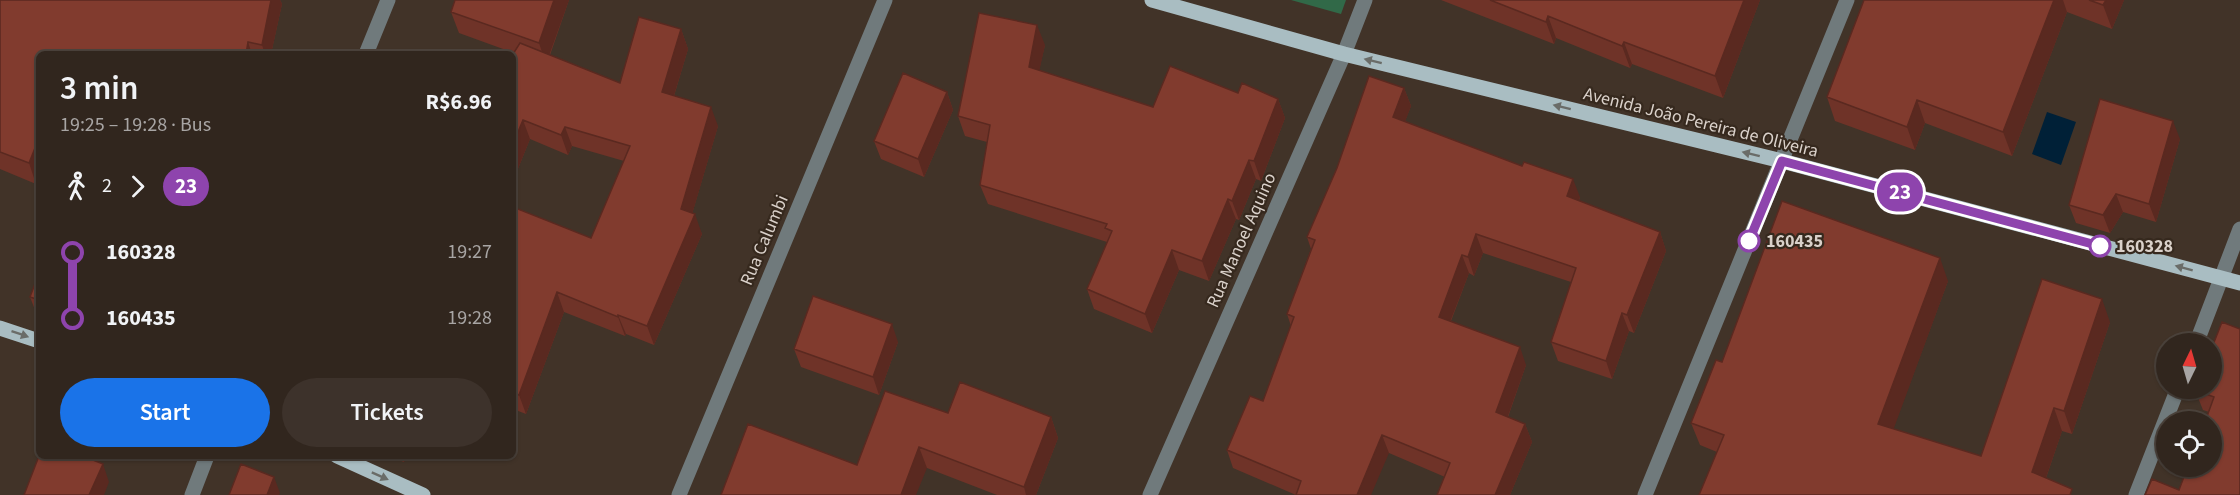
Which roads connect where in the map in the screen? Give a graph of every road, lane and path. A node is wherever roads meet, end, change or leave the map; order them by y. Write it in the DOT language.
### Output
graph roads {
  1 [pos="388,0"];
  2 [pos="885,0"];
  3 [pos="1152,0"];
  4 [pos="1365,0"];
  5 [pos="1847,0"];
  6 [pos="367,51"];
  7 [pos="1344,54"];
  8 [pos="1782,161"];
  9 [pos="2240,229"];
  10 [pos="2222,278"];
  11 [pos="2240,283"];
  12 [pos="0,327"];
  13 [pos="2200,333"];
  14 [pos="36,340"];
  15 [pos="2174,399"];
  16 [pos="206,459"];
  17 [pos="344,459"];
  18 [pos="192,495"];
  19 [pos="423,495"];
  20 [pos="679,495"];
  21 [pos="1150,495"];
  22 [pos="1645,495"];
  23 [pos="2136,495"];
  1 -- 6 [label="street"];
  2 -- 20 [label="street, Rua Calumbi"];
  3 -- 7 [label="main road, Avenida João Pereira de Oliveira"];
  4 -- 7 [label="street, Rua Manoel Aquino"];
  5 -- 8 [label="street"];
  8 -- 7 [label="main road, Avenida João Pereira de Oliveira, one-way"];
  7 -- 21 [label="street, Rua Manoel Aquino"];
  10 -- 8 [label="main road, Avenida João Pereira de Oliveira, one-way"];
  8 -- 22 [label="street"];
  9 -- 10 [label="street"];
  10 -- 11 [label="main road, Avenida João Pereira de Oliveira"];
  10 -- 13 [label="street"];
  12 -- 14 [label="main road, one-way"];
  15 -- 23 [label="street"];
  16 -- 18 [label="street"];
  17 -- 19 [label="main road, one-way"];
}
